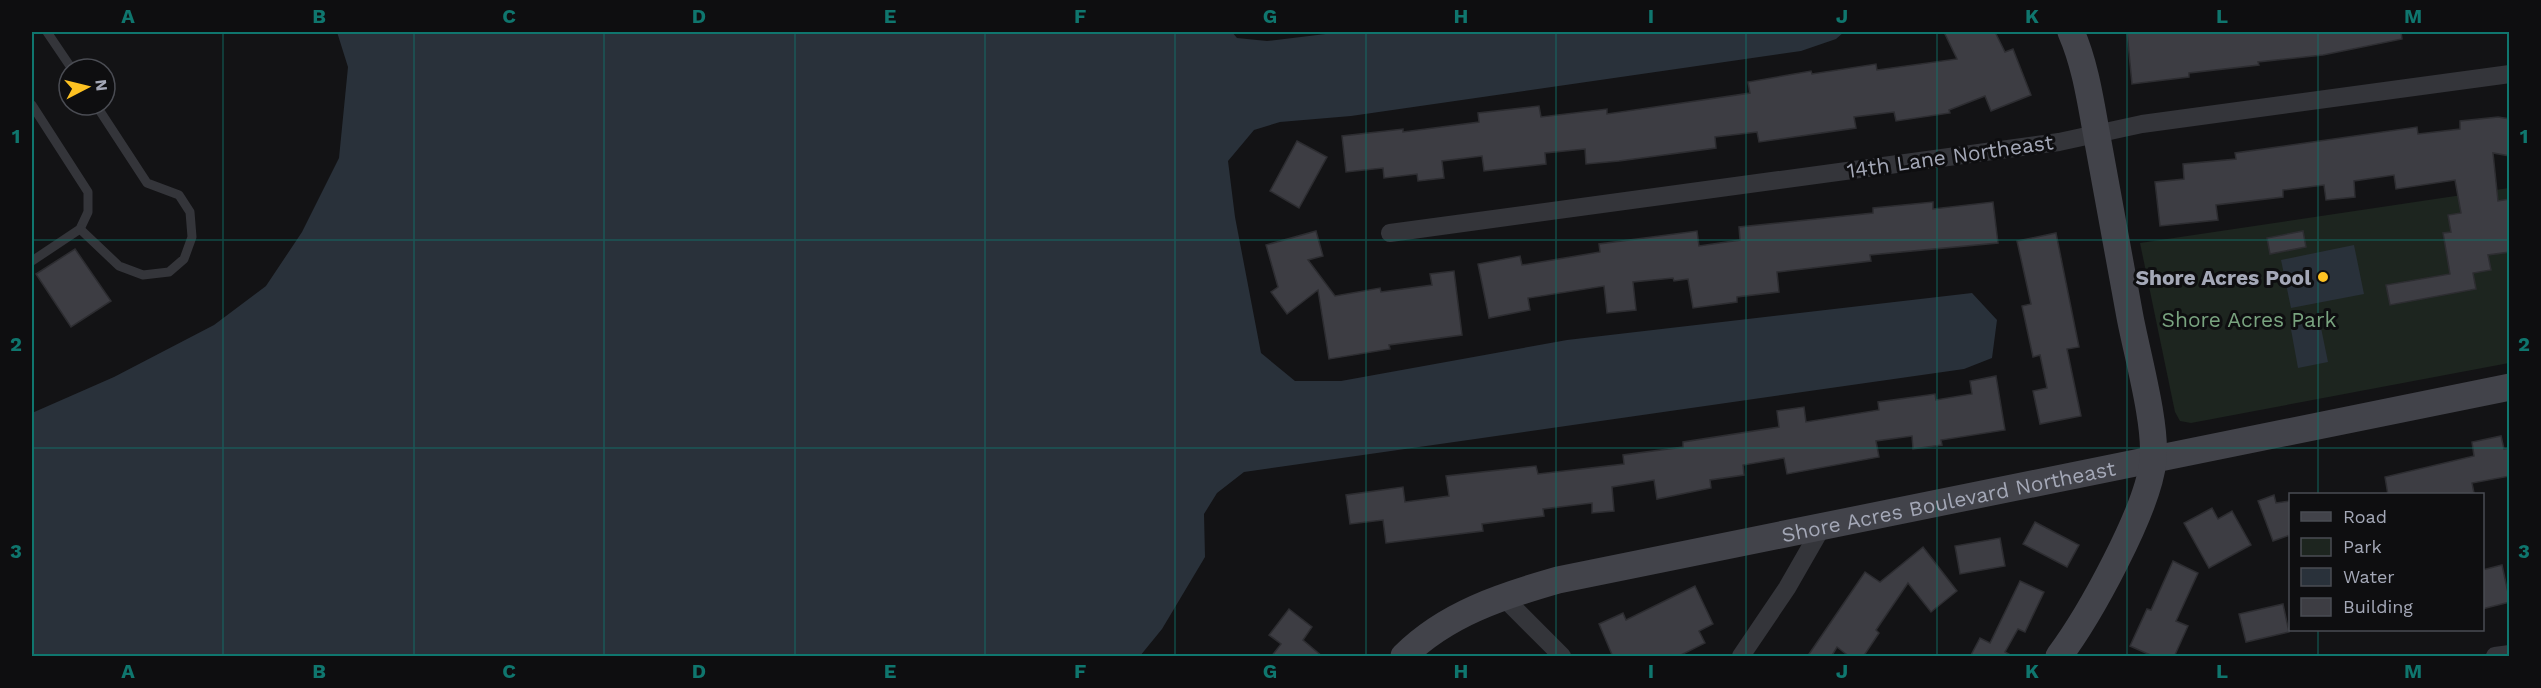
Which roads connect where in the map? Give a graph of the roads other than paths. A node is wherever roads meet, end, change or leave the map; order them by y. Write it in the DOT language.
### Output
graph roads {
  1 [pos="47,32"];
  2 [pos="2071,32"];
  3 [pos="64,57"];
  4 [pos="2510,74"];
  5 [pos="32,105"];
  6 [pos="104,117"];
  7 [pos="2096,133"];
  8 [pos="80,229"];
  9 [pos="1390,233"];
  10 [pos="32,261"];
  11 [pos="2510,387"];
  12 [pos="2153,459"];
  13 [pos="1822,526"];
  14 [pos="1503,596"];
  15 [pos="2079,629"];
  16 [pos="2510,654"];
  17 [pos="1404,657"];
  18 [pos="1562,657"];
  19 [pos="1741,657"];
  20 [pos="2059,657"];
  21 [pos="2069,657"];
  22 [pos="2495,657"];
  1 -- 3 [label="lane"];
  2 -- 7 [label="street"];
  4 -- 7 [label="street, 14th Lane Northeast"];
  5 -- 8 [label="lane"];
  6 -- 8 [label="lane"];
  7 -- 9 [label="street, 14th Lane Northeast"];
  7 -- 12 [label="street"];
  8 -- 10 [label="lane"];
  11 -- 12 [label="street, Shore Acres Boulevard Northeast"];
  12 -- 13 [label="street, Shore Acres Boulevard Northeast"];
  12 -- 15 [label="street"];
  13 -- 14 [label="street, Shore Acres Boulevard Northeast"];
  13 -- 19 [label="street"];
  14 -- 17 [label="street, Shore Acres Boulevard Northeast"];
  14 -- 18 [label="street"];
  15 -- 20 [label="street"];
  15 -- 21 [label="street"];
  16 -- 22 [label="street"];
}
